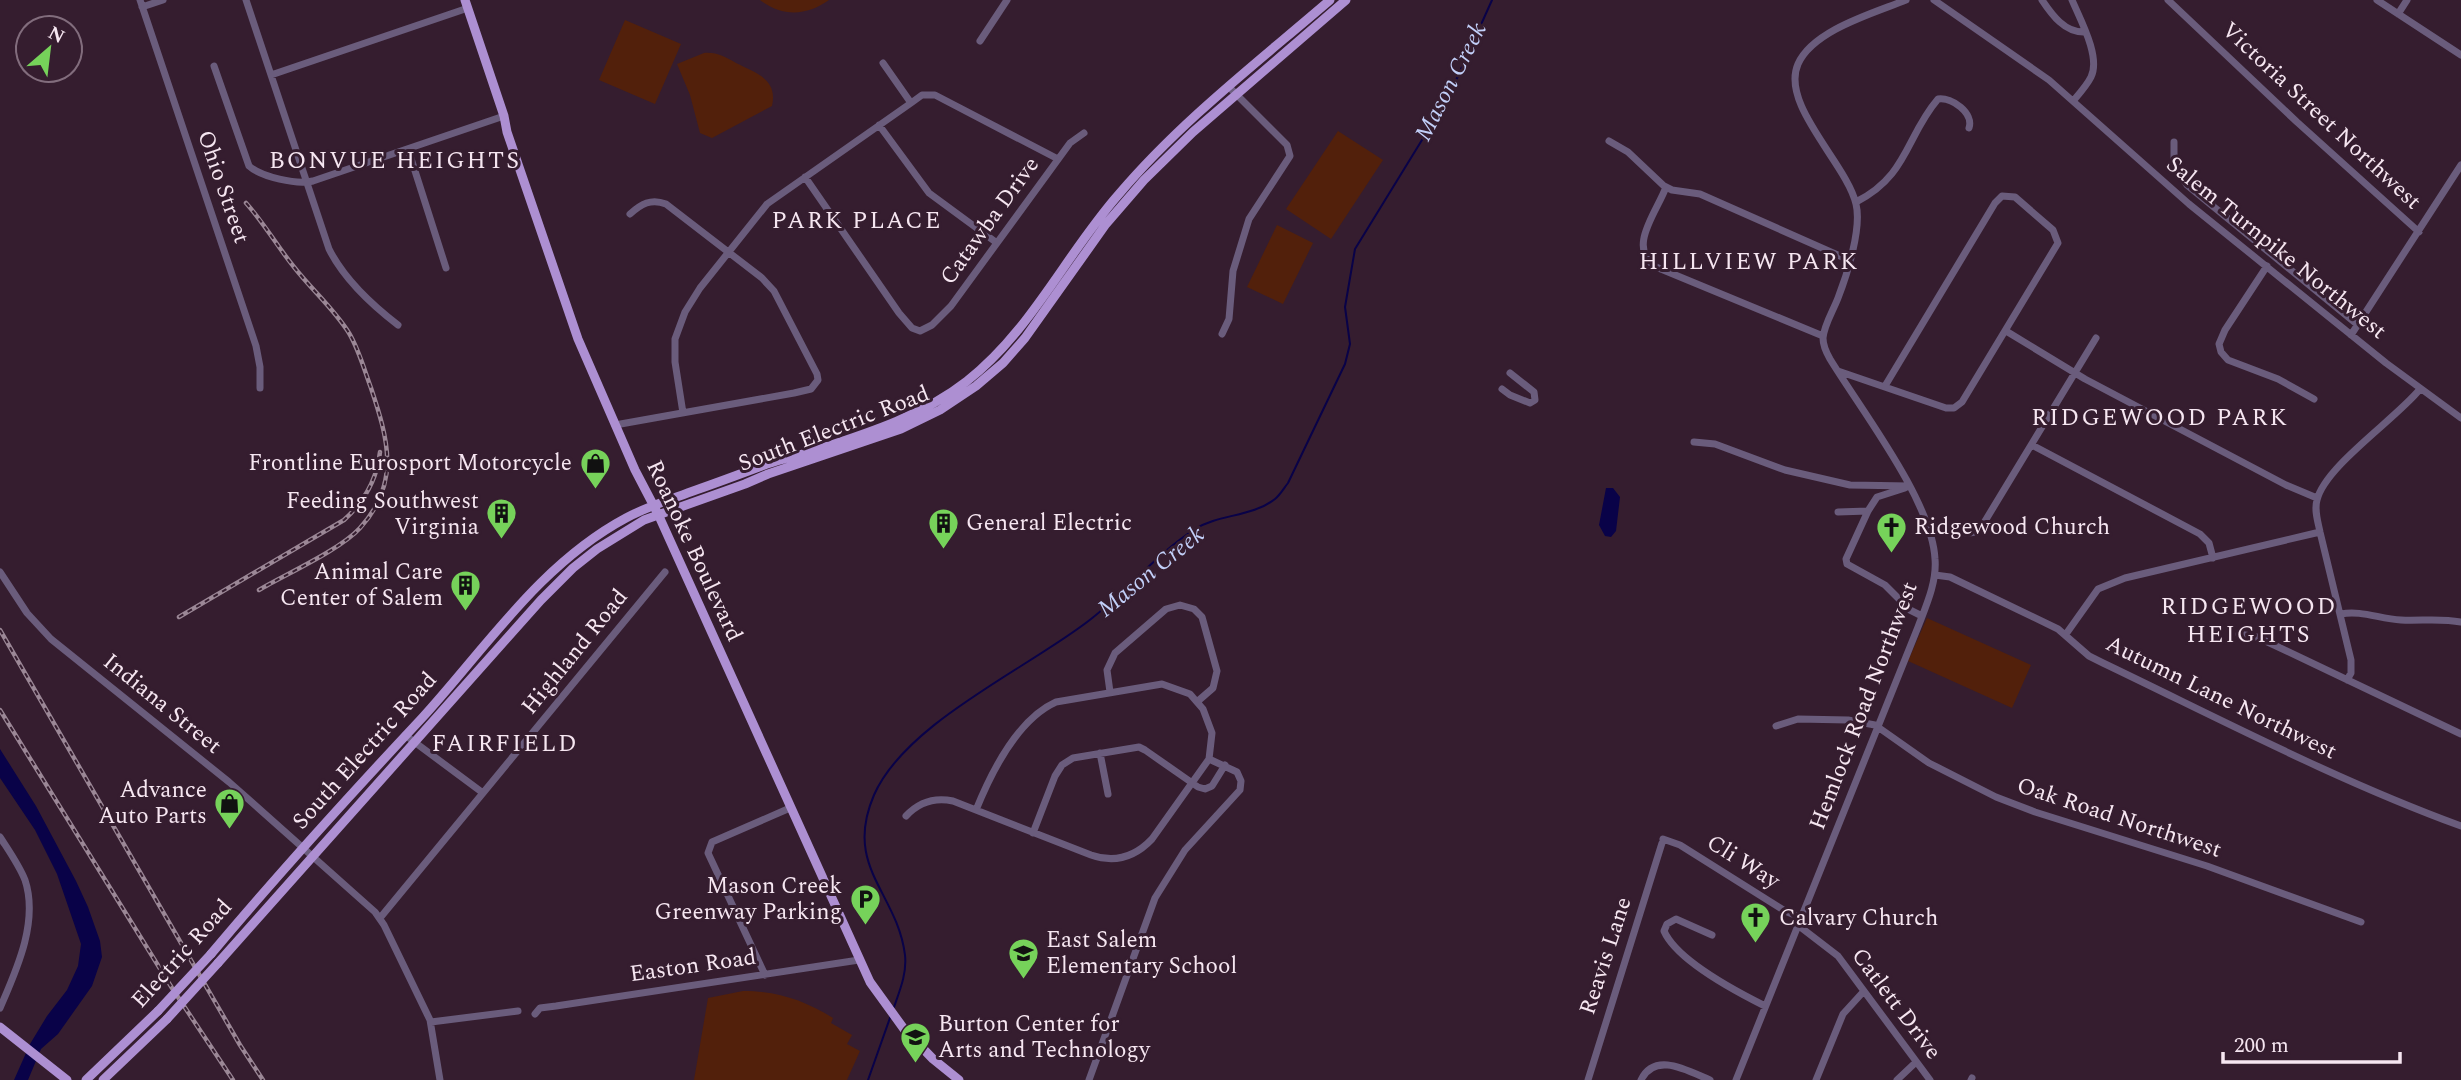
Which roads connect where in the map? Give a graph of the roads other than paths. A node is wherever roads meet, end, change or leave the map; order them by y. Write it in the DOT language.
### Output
graph roads {
  1 [pos="163,0"];
  2 [pos="246,0"];
  3 [pos="1007,0"];
  4 [pos="1330,0"];
  5 [pos="1346,0"];
  6 [pos="1906,0"];
  7 [pos="1934,0"];
  8 [pos="2042,0"];
  9 [pos="2073,0"];
  10 [pos="2168,0"];
  11 [pos="2377,0"];
  12 [pos="2407,0"];
  13 [pos="141,4"];
  14 [pos="467,4"];
  15 [pos="2398,14"];
  16 [pos="2085,32"];
  17 [pos="980,41"];
  18 [pos="2461,55"];
  19 [pos="883,63"];
  20 [pos="214,66"];
  21 [pos="271,75"];
  22 [pos="1232,91"];
  23 [pos="2074,100"];
  24 [pos="911,103"];
  25 [pos="504,117"];
  26 [pos="879,125"];
  27 [pos="1969,128"];
  28 [pos="1084,133"];
  29 [pos="1609,141"];
  30 [pos="2174,142"];
  31 [pos="408,149"];
  32 [pos="1058,159"];
  33 [pos="2461,165"];
  34 [pos="804,177"];
  35 [pos="306,183"];
  36 [pos="1666,187"];
  37 [pos="1856,202"];
  38 [pos="630,214"];
  39 [pos="2418,232"];
  40 [pos="997,243"];
  41 [pos="729,252"];
  42 [pos="1849,260"];
  43 [pos="2267,266"];
  44 [pos="446,268"];
  45 [pos="398,325"];
  46 [pos="2358,325"];
  47 [pos="2006,331"];
  48 [pos="1222,334"];
  49 [pos="2351,335"];
  50 [pos="1824,336"];
  51 [pos="2096,338"];
  52 [pos="1837,371"];
  53 [pos="1510,373"];
  54 [pos="2076,373"];
  55 [pos="1885,386"];
  56 [pos="260,388"];
  57 [pos="1502,389"];
  58 [pos="2420,389"];
  59 [pos="2314,399"];
  60 [pos="682,413"];
  61 [pos="2461,418"];
  62 [pos="615,425"];
  63 [pos="1693,442"];
  64 [pos="2032,445"];
  65 [pos="1909,486"];
  66 [pos="2317,498"];
  67 [pos="655,510"];
  68 [pos="1868,511"];
  69 [pos="1838,512"];
  70 [pos="1929,530"];
  71 [pos="2320,532"];
  72 [pos="2213,558"];
  73 [pos="0,572"];
  74 [pos="666,572"];
  75 [pos="1934,575"];
  76 [pos="2341,614"];
  77 [pos="1922,616"];
  78 [pos="2461,622"];
  79 [pos="2066,634"];
  80 [pos="2239,634"];
  81 [pos="2347,680"];
  82 [pos="1110,692"];
  83 [pos="1198,701"];
  84 [pos="1776,726"];
  85 [pos="1877,726"];
  86 [pos="2461,734"];
  87 [pos="405,735"];
  88 [pos="414,741"];
  89 [pos="1100,753"];
  90 [pos="1209,759"];
  91 [pos="1225,765"];
  92 [pos="1193,783"];
  93 [pos="483,793"];
  94 [pos="1108,794"];
  95 [pos="790,808"];
  96 [pos="976,810"];
  97 [pos="906,816"];
  98 [pos="2461,826"];
  99 [pos="1033,832"];
  100 [pos="0,837"];
  101 [pos="1663,841"];
  102 [pos="302,848"];
  103 [pos="312,856"];
  104 [pos="380,918"];
  105 [pos="1800,922"];
  106 [pos="2361,922"];
  107 [pos="1712,935"];
  108 [pos="859,960"];
  109 [pos="765,975"];
  110 [pos="1864,991"];
  111 [pos="1765,1006"];
  112 [pos="0,1009"];
  113 [pos="518,1011"];
  114 [pos="534,1014"];
  115 [pos="430,1022"];
  116 [pos="0,1027"];
  117 [pos="1915,1063"];
  118 [pos="67,1080"];
  119 [pos="86,1080"];
  120 [pos="103,1080"];
  121 [pos="440,1080"];
  122 [pos="959,1080"];
  123 [pos="1089,1080"];
  124 [pos="1588,1080"];
  125 [pos="1641,1080"];
  126 [pos="1710,1080"];
  127 [pos="1736,1080"];
  128 [pos="1816,1080"];
  129 [pos="1898,1080"];
  130 [pos="1930,1080"];
  1 -- 13 [label="street"];
  2 -- 21 [label="street"];
  3 -- 17 [label="street"];
  4 -- 22 [label="main road, South Electric Road"];
  5 -- 22 [label="main road, South Electric Road"];
  6 -- 37 [label="street"];
  7 -- 23 [label="street, Salem Turnpike Northwest"];
  8 -- 16 [label="street"];
  9 -- 16 [label="street"];
  10 -- 39 [label="street, Victoria Street Northwest"];
  11 -- 15 [label="street"];
  12 -- 15 [label="street"];
  13 -- 56 [label="street, Ohio Street"];
  14 -- 21 [label="street"];
  14 -- 25 [label="main road, Roanoke Boulevard"];
  15 -- 18 [label="street"];
  16 -- 23 [label="street"];
  19 -- 24 [label="street"];
  20 -- 35 [label="street"];
  21 -- 35 [label="street"];
  22 -- 48 [label="street"];
  22 -- 67 [label="main road, South Electric Road"];
  23 -- 43 [label="street, Salem Turnpike Northwest"];
  24 -- 26 [label="street"];
  24 -- 32 [label="street"];
  25 -- 31 [label="street"];
  25 -- 62 [label="main road, Roanoke Boulevard"];
  26 -- 34 [label="street"];
  26 -- 40 [label="street"];
  27 -- 37 [label="street"];
  28 -- 32 [label="street, Catawba Drive"];
  29 -- 36 [label="street"];
  30 -- 46 [label="street"];
  31 -- 35 [label="street"];
  31 -- 44 [label="street"];
  32 -- 40 [label="street, Catawba Drive"];
  33 -- 39 [label="street"];
  34 -- 40 [label="street, Catawba Drive"];
  34 -- 41 [label="street"];
  35 -- 45 [label="street"];
  36 -- 42 [label="street"];
  36 -- 50 [label="street"];
  37 -- 42 [label="street"];
  38 -- 41 [label="street"];
  39 -- 46 [label="street"];
  41 -- 60 [label="street"];
  41 -- 60 [label="street"];
  42 -- 50 [label="street"];
  43 -- 49 [label="street, Salem Turnpike Northwest"];
  43 -- 59 [label="street"];
  46 -- 49 [label="street"];
  47 -- 54 [label="street"];
  47 -- 55 [label="street"];
  47 -- 55 [label="street"];
  49 -- 58 [label="street, Salem Turnpike Northwest"];
  50 -- 52 [label="street, Hemlock Road Northwest"];
  51 -- 54 [label="street"];
  52 -- 55 [label="street"];
  52 -- 65 [label="street, Hemlock Road Northwest"];
  53 -- 57 [label="street"];
  54 -- 64 [label="street"];
  54 -- 66 [label="street"];
  58 -- 61 [label="street, Salem Turnpike Northwest"];
  58 -- 66 [label="street"];
  60 -- 62 [label="street"];
  62 -- 67 [label="main road, Roanoke Boulevard"];
  63 -- 65 [label="street"];
  64 -- 70 [label="street"];
  64 -- 72 [label="street"];
  65 -- 68 [label="street"];
  65 -- 70 [label="street, Hemlock Road Northwest"];
  66 -- 71 [label="street"];
  67 -- 87 [label="main road, South Electric Road"];
  67 -- 88 [label="main road, South Electric Road"];
  67 -- 95 [label="main road, Roanoke Boulevard"];
  68 -- 69 [label="street"];
  68 -- 77 [label="street"];
  70 -- 75 [label="street, Hemlock Road Northwest"];
  71 -- 72 [label="street"];
  71 -- 76 [label="street"];
  72 -- 79 [label="street"];
  73 -- 102 [label="street, Indiana Street"];
  74 -- 93 [label="street, Highland Road"];
  75 -- 77 [label="street, Hemlock Road Northwest"];
  75 -- 79 [label="street, Autumn Lane Northwest"];
  76 -- 78 [label="street"];
  76 -- 81 [label="street"];
  77 -- 85 [label="street, Hemlock Road Northwest"];
  79 -- 98 [label="street, Autumn Lane Northwest"];
  80 -- 81 [label="street"];
  81 -- 86 [label="street"];
  82 -- 83 [label="street"];
  82 -- 83 [label="street"];
  82 -- 96 [label="street"];
  83 -- 90 [label="street"];
  84 -- 85 [label="street"];
  85 -- 105 [label="street, Hemlock Road Northwest"];
  85 -- 106 [label="street, Oak Road Northwest"];
  87 -- 88 [label="street"];
  87 -- 102 [label="main road, South Electric Road"];
  88 -- 93 [label="street"];
  88 -- 103 [label="main road, South Electric Road"];
  89 -- 92 [label="street"];
  89 -- 94 [label="street"];
  89 -- 99 [label="street"];
  90 -- 91 [label="street"];
  90 -- 92 [label="street"];
  91 -- 92 [label="street"];
  91 -- 123 [label="street"];
  92 -- 99 [label="street"];
  93 -- 104 [label="street, Highland Road"];
  95 -- 108 [label="main road, Roanoke Boulevard"];
  95 -- 109 [label="street"];
  96 -- 97 [label="street"];
  96 -- 99 [label="street"];
  100 -- 112 [label="street"];
  101 -- 105 [label="street, Cli Way"];
  101 -- 124 [label="street, Reavis Lane"];
  102 -- 103 [label="street, Indiana Street"];
  102 -- 119 [label="main road, Electric Road, bridge"];
  103 -- 104 [label="street, Indiana Street"];
  103 -- 120 [label="main road, Electric Road, bridge"];
  104 -- 115 [label="street"];
  105 -- 110 [label="street, Catlett Drive"];
  105 -- 111 [label="street, Hemlock Road Northwest"];
  107 -- 111 [label="street"];
  108 -- 109 [label="street, Easton Road"];
  108 -- 122 [label="main road, Roanoke Boulevard"];
  109 -- 114 [label="street, Easton Road"];
  110 -- 117 [label="street, Catlett Drive"];
  110 -- 128 [label="street"];
  111 -- 127 [label="street, Hemlock Road Northwest"];
  113 -- 115 [label="street"];
  115 -- 121 [label="street"];
  116 -- 118 [label="main road"];
  117 -- 129 [label="street"];
  117 -- 130 [label="street, Catlett Drive"];
  125 -- 126 [label="street"];
}
